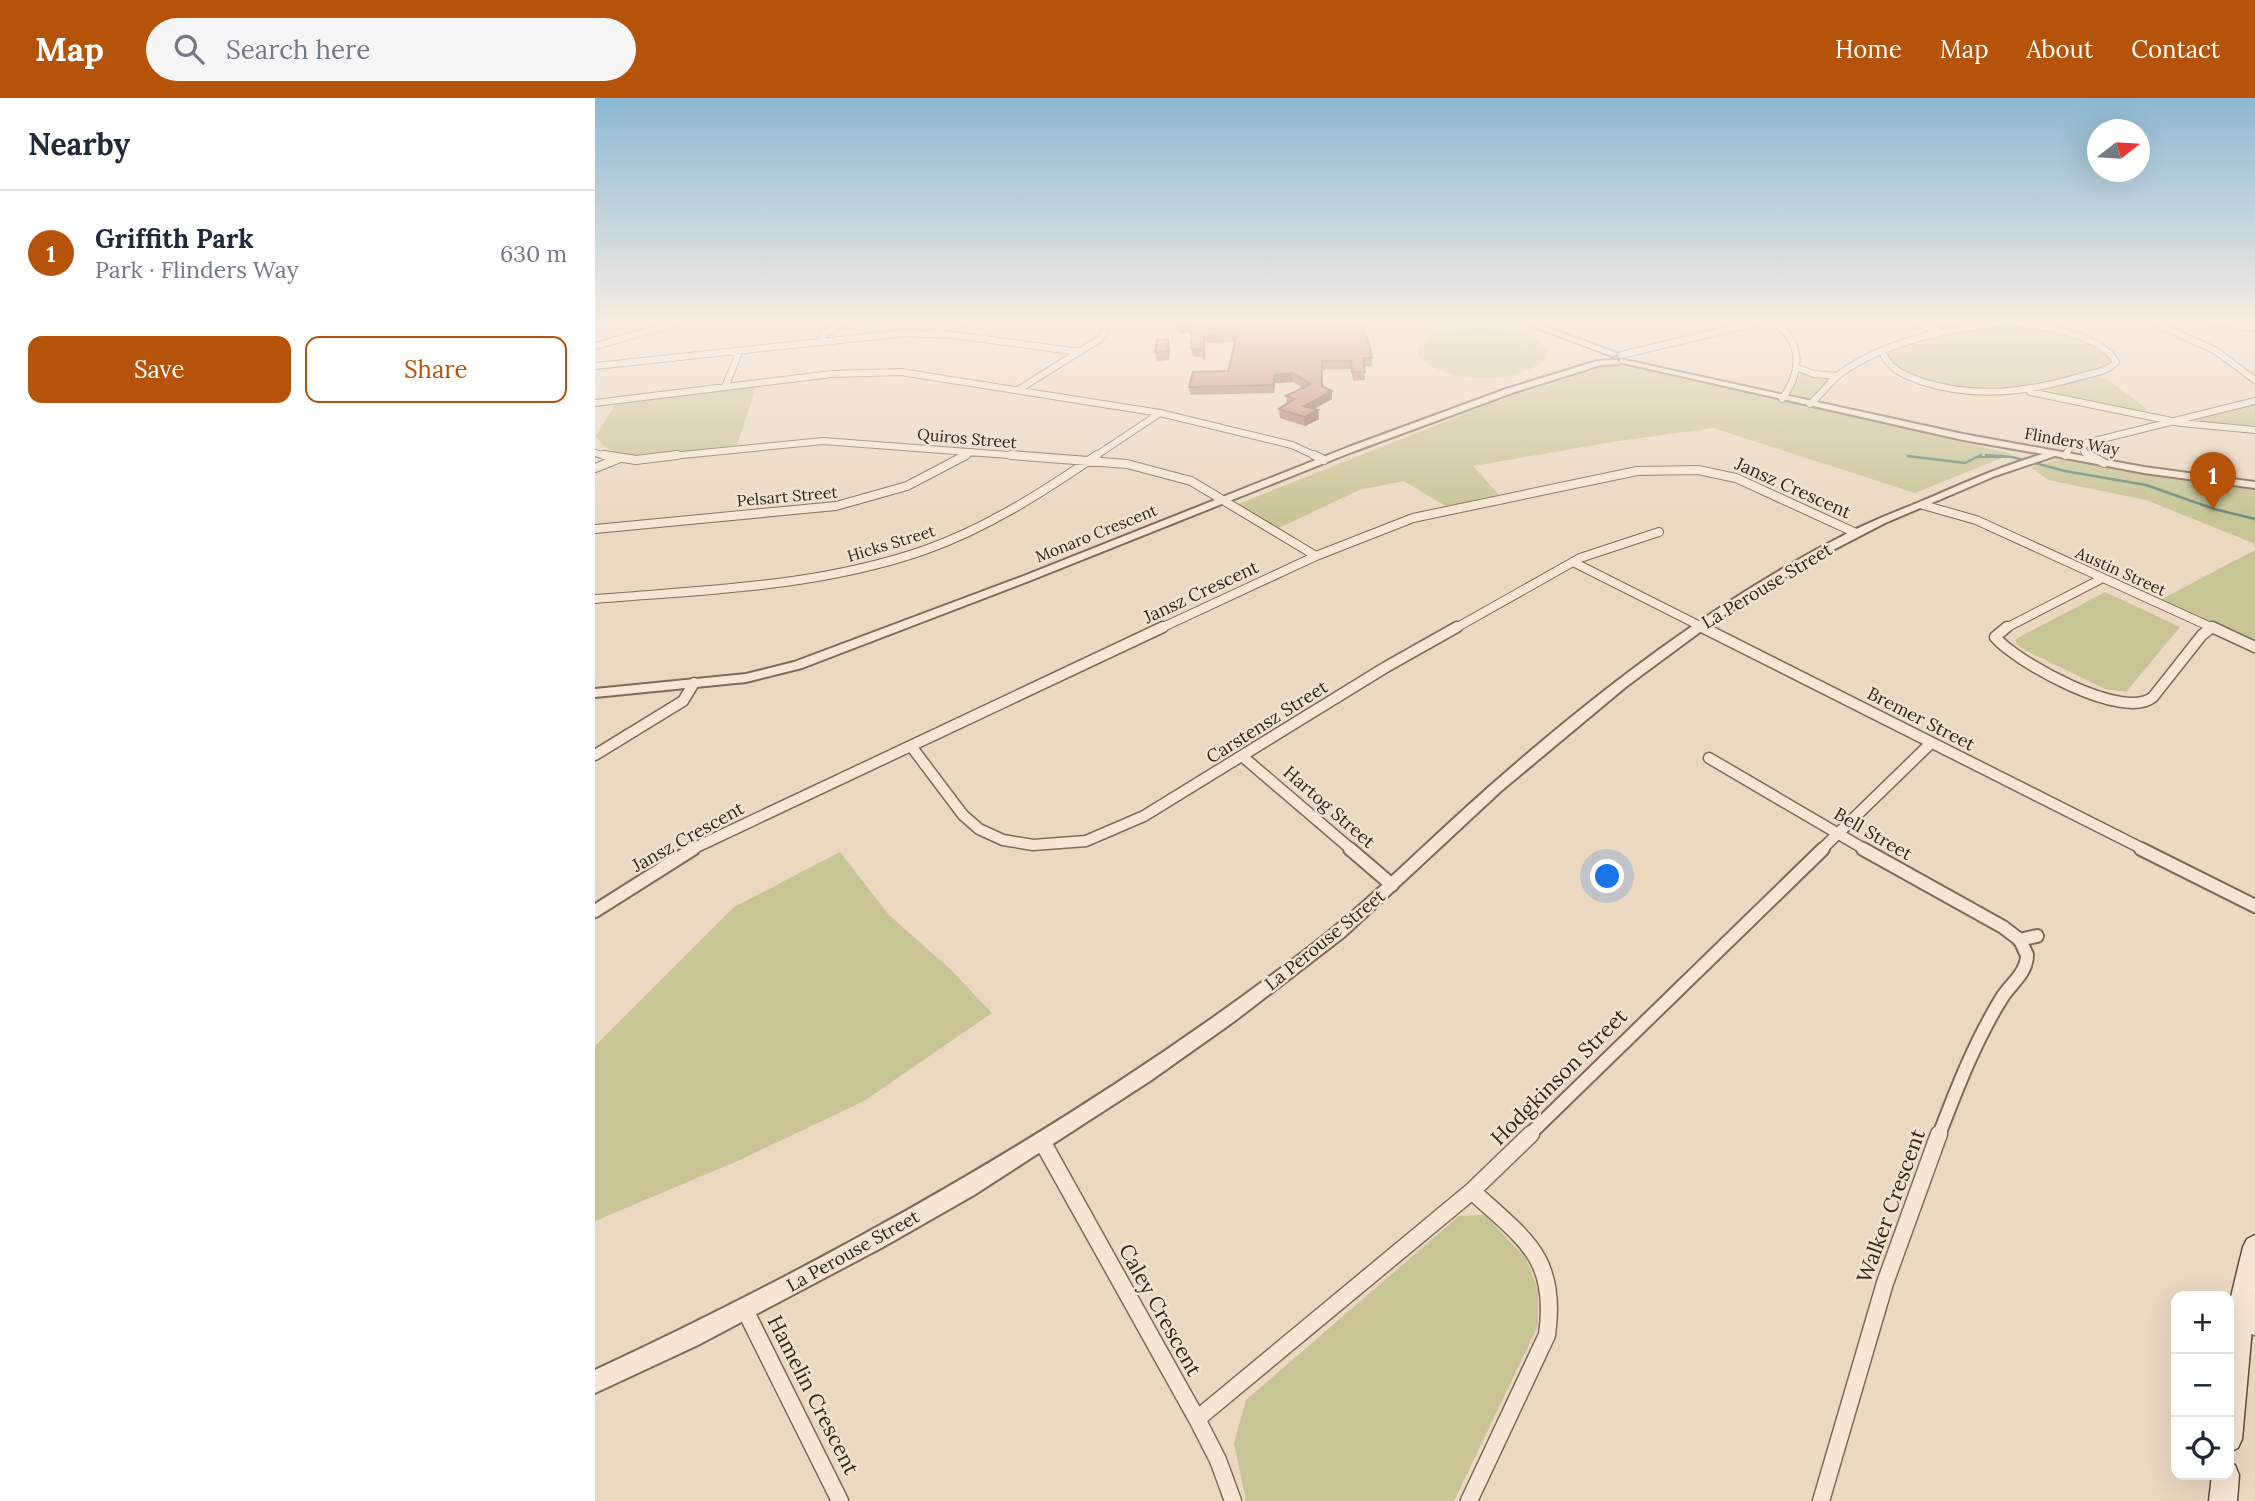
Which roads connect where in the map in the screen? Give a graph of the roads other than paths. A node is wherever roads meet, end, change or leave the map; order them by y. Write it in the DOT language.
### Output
graph roads {
  1 [pos="721,387"];
  2 [pos="1002,387"];
  3 [pos="1022,387"];
  4 [pos="1520,387"];
  5 [pos="1737,387"];
  6 [pos="1791,387"];
  7 [pos="1826,387"];
  8 [pos="1942,387"];
  9 [pos="2039,387"];
  10 [pos="2045,387"];
  11 [pos="1018,390"];
  12 [pos="2021,392"];
  13 [pos="2055,396"];
  14 [pos="1783,399"];
  15 [pos="2255,401"];
  16 [pos="1809,404"];
  17 [pos="597,405"];
  18 [pos="1160,413"];
  19 [pos="2167,421"];
  20 [pos="2255,430"];
  21 [pos="2088,443"];
  22 [pos="2024,449"];
  23 [pos="971,452"];
  24 [pos="595,453"];
  25 [pos="2054,454"];
  26 [pos="2065,456"];
  27 [pos="618,460"];
  28 [pos="1324,460"];
  29 [pos="1086,461"];
  30 [pos="2029,461"];
  31 [pos="2108,464"];
  32 [pos="595,468"];
  33 [pos="2255,485"];
  34 [pos="1940,497"];
  35 [pos="1222,499"];
  36 [pos="1923,505"];
  37 [pos="1976,520"];
  38 [pos="595,529"];
  39 [pos="1659,532"];
  40 [pos="1856,533"];
  41 [pos="1316,556"];
  42 [pos="1573,562"];
  43 [pos="2103,578"];
  44 [pos="595,599"];
  45 [pos="1699,627"];
  46 [pos="2212,627"];
  47 [pos="2255,647"];
  48 [pos="694,683"];
  49 [pos="595,693"];
  50 [pos="1931,743"];
  51 [pos="911,746"];
  52 [pos="595,755"];
  53 [pos="1242,756"];
  54 [pos="1709,758"];
  55 [pos="1836,834"];
  56 [pos="1392,885"];
  57 [pos="2255,906"];
  58 [pos="595,911"];
  59 [pos="2037,936"];
  60 [pos="2019,940"];
  61 [pos="1043,1143"];
  62 [pos="1472,1191"];
  63 [pos="2255,1247"];
  64 [pos="2248,1304"];
  65 [pos="745,1310"];
  66 [pos="2255,1327"];
  67 [pos="595,1382"];
  68 [pos="2232,1417"];
  69 [pos="1198,1419"];
  70 [pos="2225,1480"];
  71 [pos="841,1501"];
  72 [pos="1233,1501"];
  73 [pos="1469,1501"];
  74 [pos="1821,1501"];
  75 [pos="2223,1501"];
  1 -- 17 [label="street"];
  2 -- 11 [label="street"];
  3 -- 11 [label="street"];
  4 -- 28 [label="street, Monaro Crescent"];
  5 -- 14 [label="street, Flinders Way"];
  6 -- 14 [label="street"];
  7 -- 16 [label="street"];
  8 -- 12 [label="street"];
  9 -- 12 [label="street"];
  10 -- 13 [label="street"];
  11 -- 18 [label="street"];
  12 -- 13 [label="street"];
  13 -- 19 [label="street"];
  14 -- 16 [label="street, Flinders Way"];
  15 -- 19 [label="street"];
  16 -- 22 [label="street, Flinders Way"];
  18 -- 28 [label="street"];
  18 -- 29 [label="street, Hicks Street"];
  19 -- 20 [label="street"];
  19 -- 21 [label="street"];
  21 -- 26 [label="street"];
  21 -- 31 [label="street"];
  22 -- 25 [label="street, Flinders Way"];
  22 -- 30 [label="street"];
  23 -- 27 [label="street, Quiros Street"];
  23 -- 29 [label="street, Quiros Street"];
  23 -- 38 [label="street, Pelsart Street"];
  24 -- 27 [label="street, Quiros Street"];
  25 -- 26 [label="street, Flinders Way"];
  25 -- 30 [label="street, La Perouse Street"];
  26 -- 31 [label="street, Flinders Way"];
  27 -- 32 [label="street"];
  28 -- 35 [label="street, Monaro Crescent"];
  29 -- 35 [label="street, Quiros Street"];
  29 -- 44 [label="street, Hicks Street"];
  30 -- 34 [label="street, La Perouse Street"];
  31 -- 33 [label="street, Flinders Way"];
  34 -- 36 [label="street, La Perouse Street"];
  34 -- 37 [label="street, Austin Street"];
  35 -- 41 [label="street, Quiros Street"];
  35 -- 48 [label="street, Monaro Crescent"];
  36 -- 37 [label="street, Austin Street"];
  36 -- 40 [label="street, La Perouse Street"];
  37 -- 43 [label="street, Austin Street"];
  39 -- 42 [label="street, Carstensz Street"];
  40 -- 41 [label="street, Jansz Crescent"];
  40 -- 45 [label="street, La Perouse Street"];
  41 -- 51 [label="street, Jansz Crescent"];
  42 -- 45 [label="street, Bremer Street"];
  42 -- 53 [label="street, Carstensz Street"];
  43 -- 46 [label="street, Austin Street"];
  43 -- 46 [label="street"];
  45 -- 50 [label="street, Bremer Street"];
  45 -- 56 [label="street, La Perouse Street"];
  46 -- 47 [label="street, Austin Street"];
  48 -- 49 [label="street, Monaro Crescent"];
  48 -- 52 [label="street"];
  50 -- 55 [label="street, Hodgkinson Street"];
  50 -- 57 [label="street, Bremer Street"];
  51 -- 53 [label="street, Carstensz Street"];
  51 -- 58 [label="street, Jansz Crescent"];
  53 -- 56 [label="street, Hartog Street"];
  54 -- 55 [label="street, Bell Street"];
  55 -- 60 [label="street, Bell Street"];
  55 -- 62 [label="street, Hodgkinson Street"];
  56 -- 61 [label="street, La Perouse Street"];
  59 -- 60 [label="street"];
  60 -- 74 [label="street, Walker Crescent"];
  61 -- 65 [label="street, La Perouse Street"];
  61 -- 69 [label="street, Caley Crescent"];
  62 -- 69 [label="street, Hodgkinson Street"];
  62 -- 73 [label="street"];
  63 -- 64 [label="main road"];
  64 -- 66 [label="street"];
  64 -- 68 [label="main road"];
  65 -- 67 [label="street, La Perouse Street"];
  65 -- 71 [label="street, Hamelin Crescent"];
  69 -- 72 [label="street, Caley Crescent"];
  70 -- 75 [label="main road"];
}
